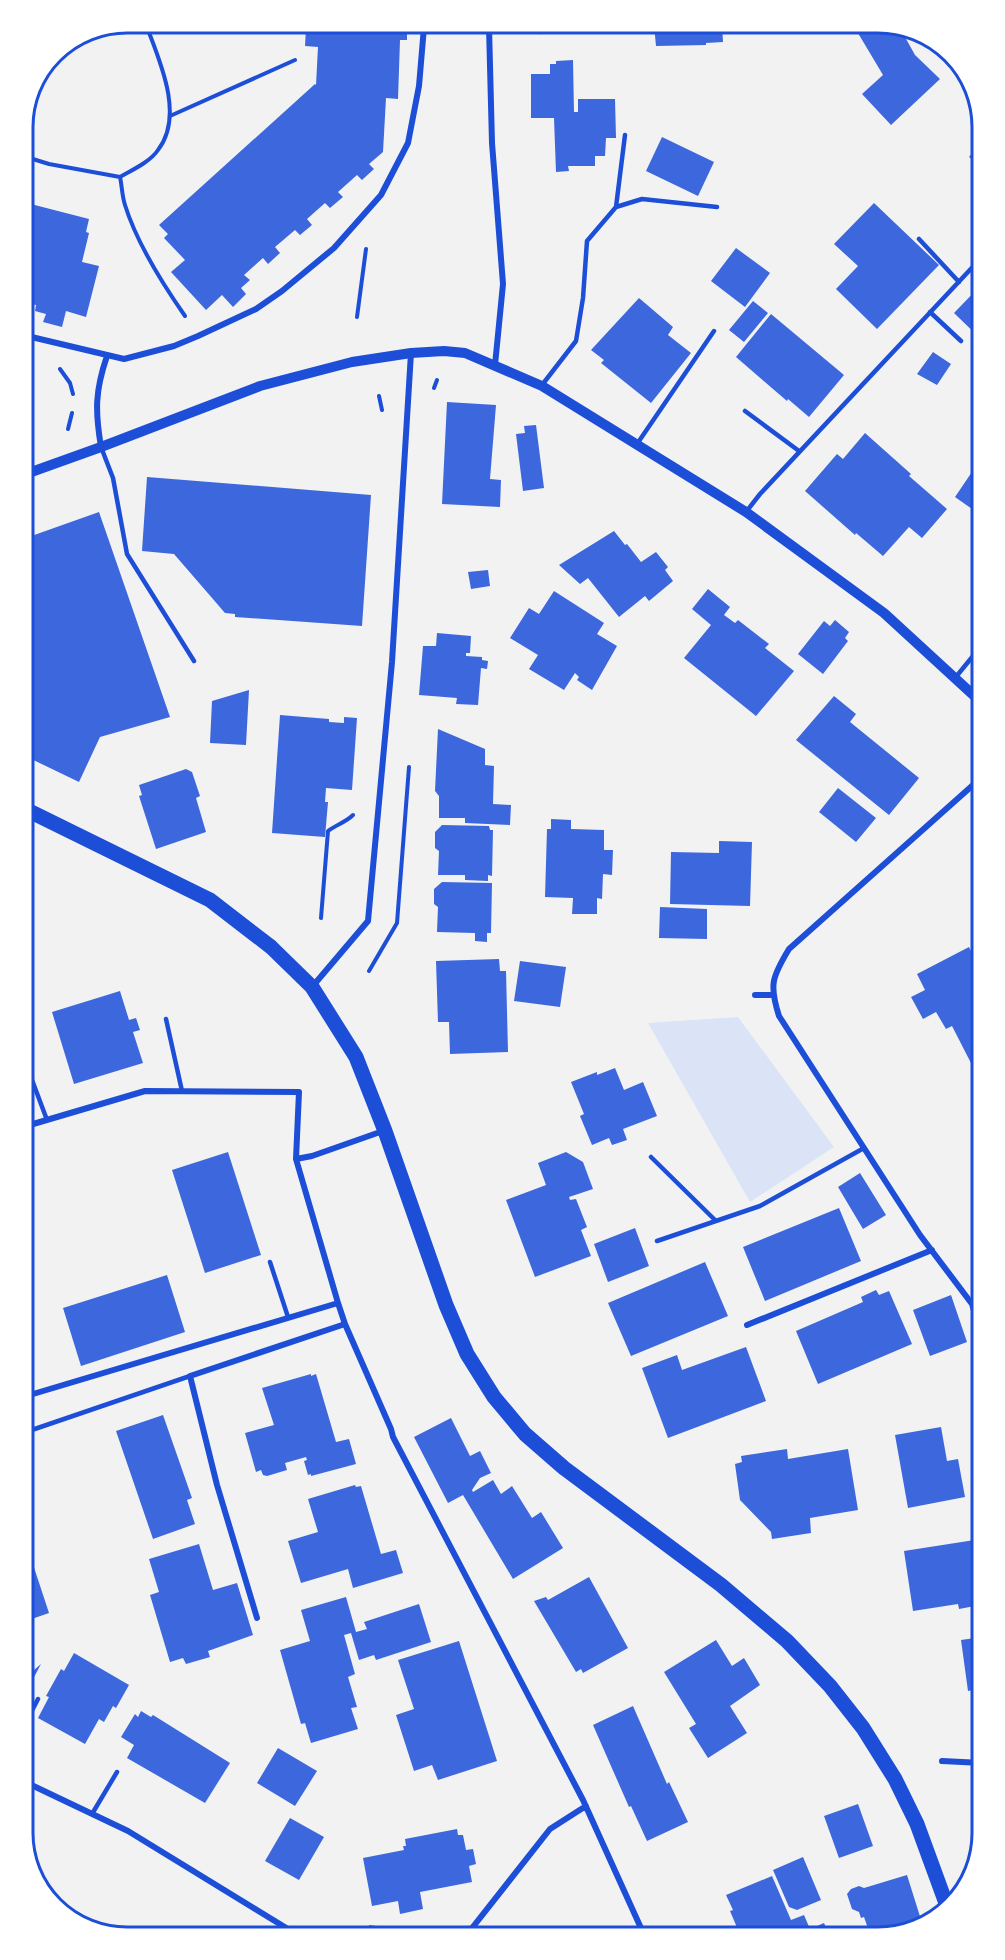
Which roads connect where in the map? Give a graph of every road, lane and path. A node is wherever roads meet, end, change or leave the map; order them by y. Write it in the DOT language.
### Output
graph roads {
  1 [pos="149,33"];
  2 [pos="424,33"];
  3 [pos="489,33"];
  4 [pos="295,60"];
  5 [pos="170,116"];
  6 [pos="625,135"];
  7 [pos="33,159"];
  8 [pos="120,177"];
  9 [pos="616,207"];
  10 [pos="717,207"];
  11 [pos="366,212"];
  12 [pos="919,239"];
  13 [pos="972,267"];
  14 [pos="958,282"];
  15 [pos="930,312"];
  16 [pos="357,317"];
  17 [pos="714,331"];
  18 [pos="198,336"];
  19 [pos="33,338"];
  20 [pos="961,341"];
  21 [pos="67,346"];
  22 [pos="411,353"];
  23 [pos="107,356"];
  24 [pos="495,365"];
  25 [pos="542,386"];
  26 [pos="380,396"];
  27 [pos="74,403"];
  28 [pos="74,409"];
  29 [pos="745,411"];
  30 [pos="383,413"];
  31 [pos="68,429"];
  32 [pos="637,444"];
  33 [pos="101,447"];
  34 [pos="799,452"];
  35 [pos="33,471"];
  36 [pos="746,512"];
  37 [pos="972,657"];
  38 [pos="194,661"];
  39 [pos="955,678"];
  40 [pos="972,694"];
  41 [pos="972,786"];
  42 [pos="355,807"];
  43 [pos="33,813"];
  44 [pos="321,918"];
  45 [pos="312,987"];
  46 [pos="755,995"];
  47 [pos="772,995"];
  48 [pos="166,1019"];
  49 [pos="33,1083"];
  50 [pos="182,1091"];
  51 [pos="47,1120"];
  52 [pos="33,1124"];
  53 [pos="384,1131"];
  54 [pos="864,1148"];
  55 [pos="651,1157"];
  56 [pos="296,1159"];
  57 [pos="716,1221"];
  58 [pos="657,1242"];
  59 [pos="932,1250"];
  60 [pos="270,1262"];
  61 [pos="338,1303"];
  62 [pos="972,1304"];
  63 [pos="288,1317"];
  64 [pos="345,1324"];
  65 [pos="747,1325"];
  66 [pos="190,1376"];
  67 [pos="33,1394"];
  68 [pos="33,1429"];
  69 [pos="257,1618"];
  70 [pos="38,1699"];
  71 [pos="33,1708"];
  72 [pos="942,1761"];
  73 [pos="972,1762"];
  74 [pos="117,1772"];
  75 [pos="33,1786"];
  76 [pos="586,1806"];
  77 [pos="92,1814"];
  78 [pos="945,1899"];
  79 [pos="285,1927"];
  80 [pos="473,1927"];
  81 [pos="640,1927"];
  1 -- 5 [label="path"];
  2 -- 11 [label="street"];
  3 -- 24 [label="street"];
  4 -- 5 [label="path"];
  5 -- 8 [label="path"];
  6 -- 9 [label="lane"];
  7 -- 8 [label="path"];
  8 -- 18 [label="path"];
  9 -- 10 [label="lane"];
  9 -- 25 [label="lane"];
  11 -- 16 [label="path"];
  11 -- 18 [label="street"];
  12 -- 14 [label="lane"];
  13 -- 14 [label="lane"];
  14 -- 15 [label="lane"];
  15 -- 20 [label="lane"];
  15 -- 34 [label="lane"];
  17 -- 32 [label="lane"];
  18 -- 23 [label="street"];
  19 -- 21 [label="street"];
  21 -- 23 [label="street"];
  21 -- 27 [label="path"];
  22 -- 24 [label="street"];
  22 -- 33 [label="street"];
  22 -- 45 [label="street"];
  23 -- 33 [label="street"];
  24 -- 25 [label="street"];
  25 -- 32 [label="street"];
  26 -- 30 [label="path"];
  28 -- 31 [label="path"];
  29 -- 34 [label="lane"];
  32 -- 36 [label="street"];
  33 -- 35 [label="street"];
  33 -- 38 [label="lane"];
  34 -- 36 [label="lane"];
  36 -- 39 [label="street"];
  37 -- 39 [label="lane"];
  39 -- 40 [label="street"];
  41 -- 47 [label="street"];
  42 -- 44 [label="path"];
  43 -- 45 [label="main road"];
  45 -- 53 [label="main road"];
  46 -- 47 [label="street"];
  47 -- 54 [label="street"];
  48 -- 50 [label="lane"];
  49 -- 51 [label="lane"];
  50 -- 51 [label="street"];
  50 -- 56 [label="street"];
  51 -- 52 [label="street"];
  53 -- 56 [label="street"];
  53 -- 78 [label="main road"];
  54 -- 57 [label="lane"];
  54 -- 59 [label="street"];
  55 -- 57 [label="lane"];
  56 -- 61 [label="street"];
  57 -- 58 [label="lane"];
  59 -- 62 [label="street"];
  59 -- 65 [label="street"];
  60 -- 63 [label="lane"];
  61 -- 63 [label="street"];
  61 -- 64 [label="street"];
  63 -- 67 [label="street"];
  64 -- 66 [label="street"];
  64 -- 76 [label="street"];
  66 -- 68 [label="lane"];
  66 -- 69 [label="street"];
  70 -- 71 [label="lane"];
  72 -- 73 [label="street"];
  74 -- 77 [label="lane"];
  75 -- 77 [label="street"];
  76 -- 80 [label="street"];
  76 -- 81 [label="street"];
  77 -- 79 [label="street"];
}
